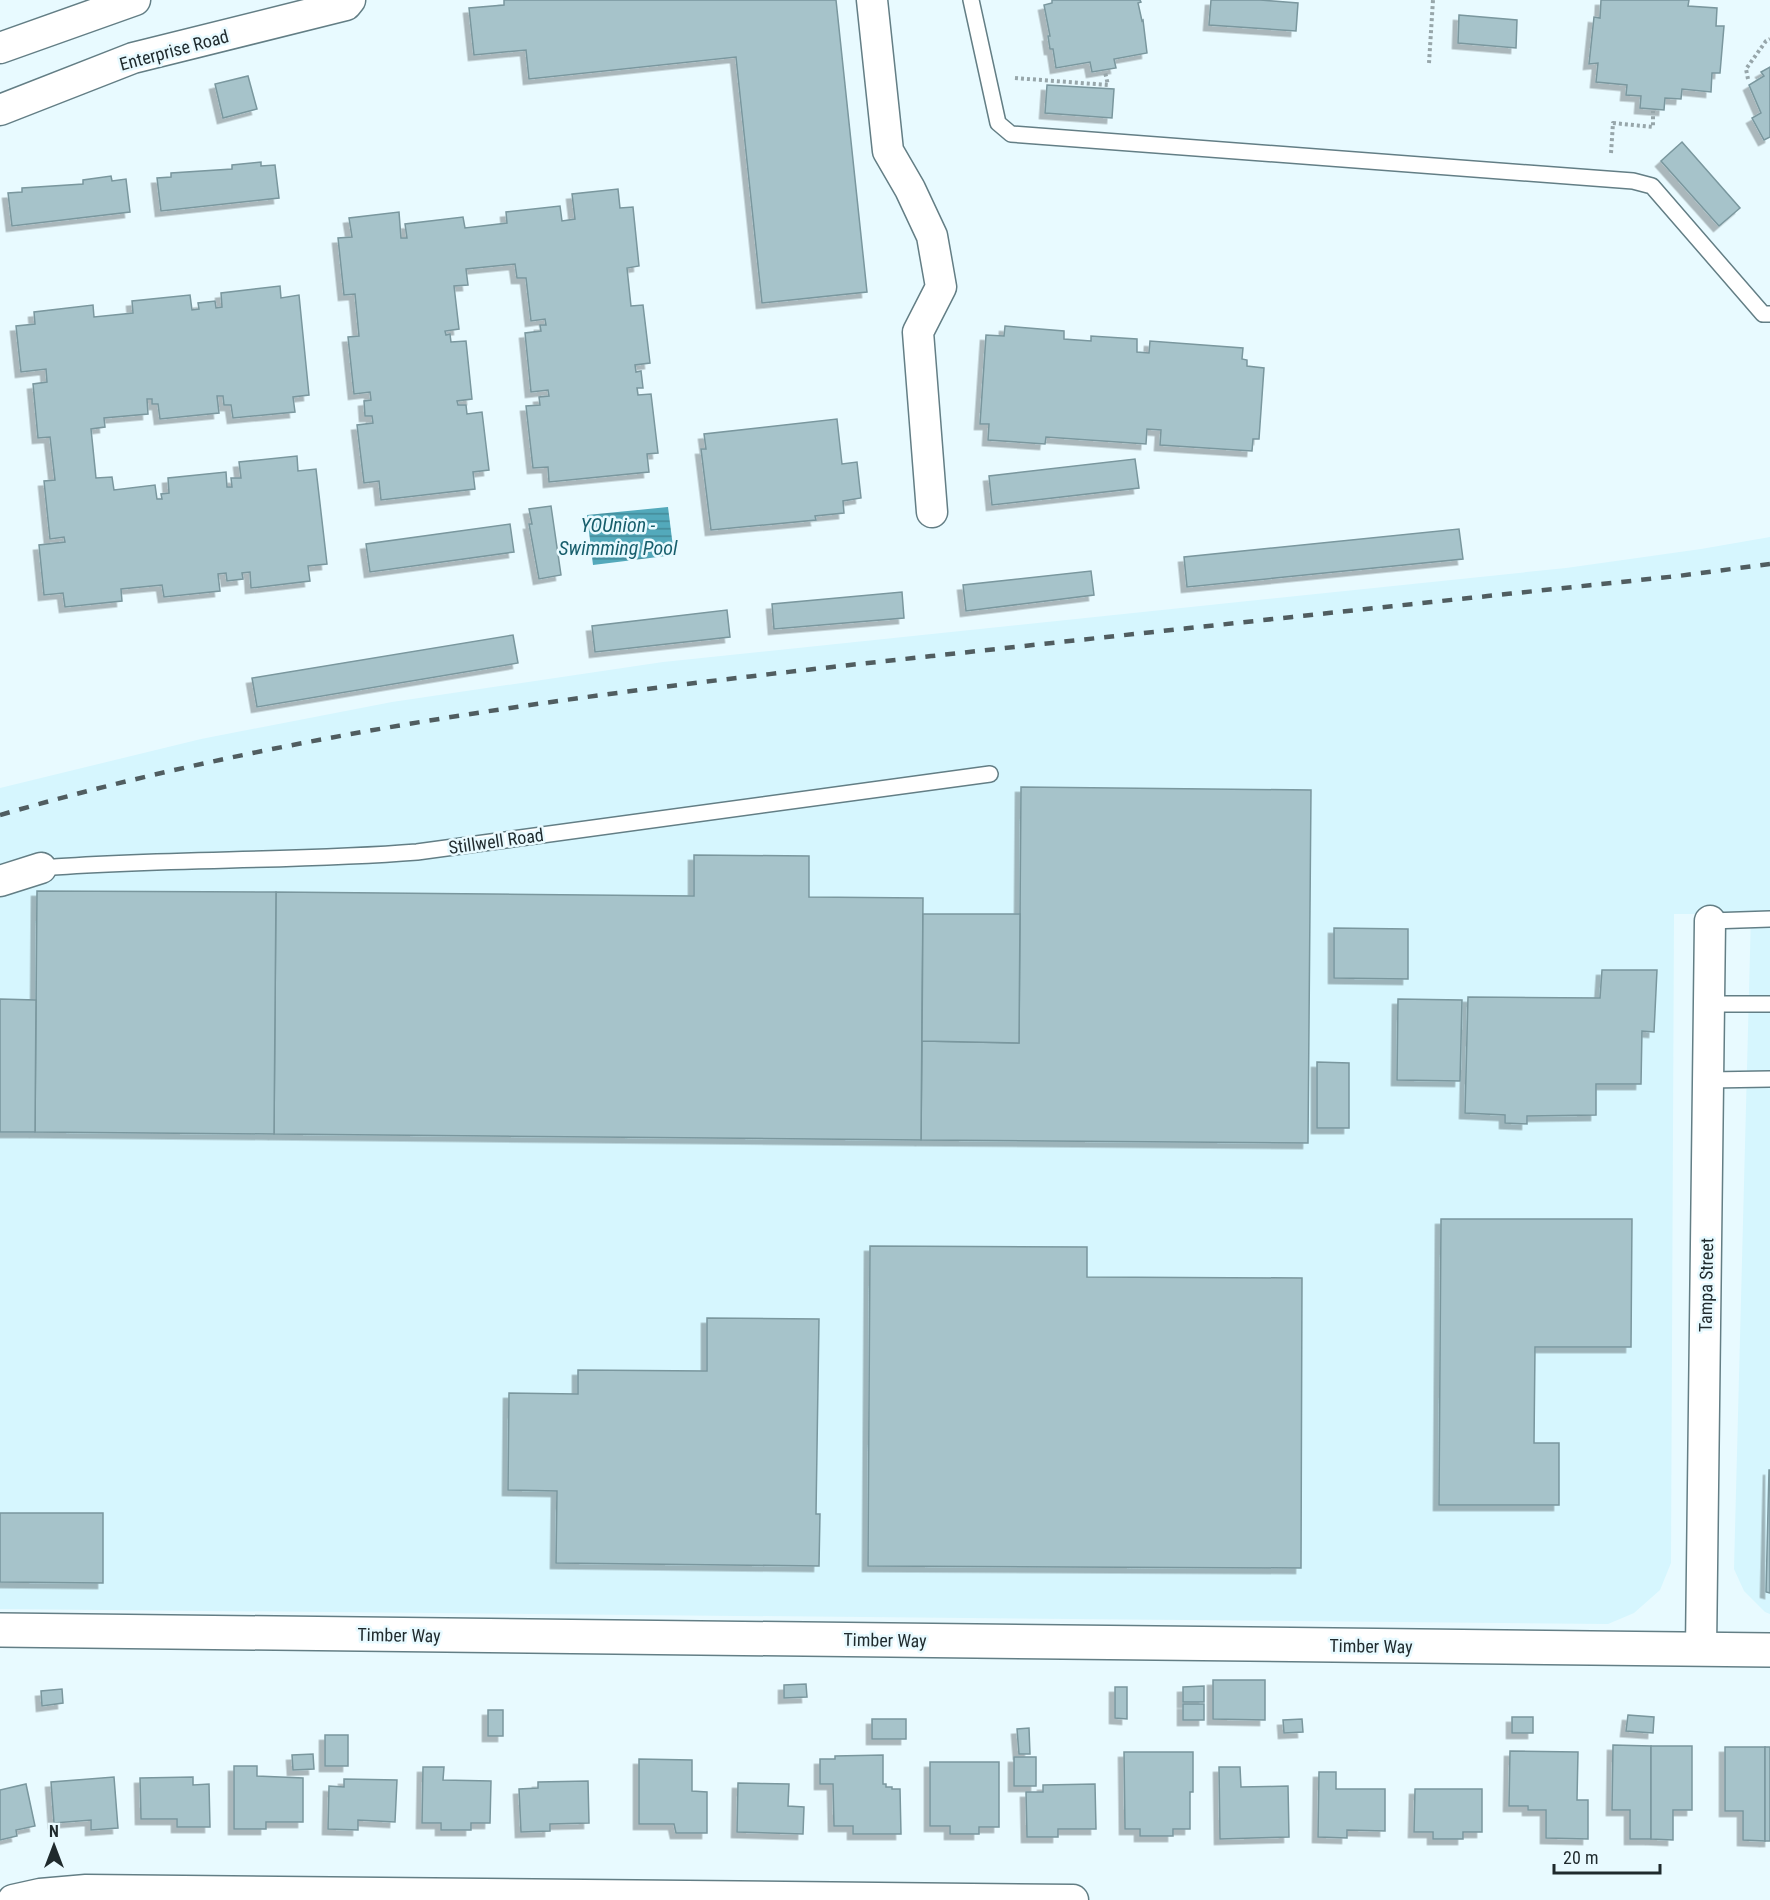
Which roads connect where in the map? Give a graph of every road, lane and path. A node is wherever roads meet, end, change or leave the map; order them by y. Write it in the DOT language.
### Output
graph roads {
  1 [pos="135,0"];
  2 [pos="350,0"];
  3 [pos="872,0"];
  4 [pos="971,0"];
  5 [pos="1433,0"];
  6 [pos="1770,39"];
  7 [pos="0,48"];
  8 [pos="1428,63"];
  9 [pos="1105,72"];
  10 [pos="988,76"];
  11 [pos="1748,79"];
  12 [pos="0,110"];
  13 [pos="1653,111"];
  14 [pos="1609,179"];
  15 [pos="1770,314"];
  16 [pos="932,512"];
  17 [pos="990,774"];
  18 [pos="41,868"];
  19 [pos="0,881"];
  20 [pos="1770,919"];
  21 [pos="1710,921"];
  22 [pos="1710,1004"];
  23 [pos="1770,1004"];
  24 [pos="1770,1079"];
  25 [pos="1709,1080"];
  26 [pos="0,1630"];
  27 [pos="1701,1649"];
  28 [pos="1770,1650"];
  29 [pos="572,1898"];
  30 [pos="13,1900"];
  31 [pos="1073,1900"];
  1 -- 7 [label="street"];
  2 -- 12 [label="street, Enterprise Road"];
  3 -- 16 [label="street"];
  4 -- 10 [label="lane"];
  5 -- 8 [label="path"];
  6 -- 11 [label="path"];
  9 -- 10 [label="path"];
  10 -- 14 [label="lane"];
  13 -- 14 [label="path"];
  14 -- 15 [label="lane"];
  17 -- 18 [label="lane, Stillwell Road"];
  18 -- 19 [label="street, Stillwell Road"];
  20 -- 21 [label="lane"];
  21 -- 22 [label="street, Tampa Street"];
  22 -- 23 [label="lane"];
  22 -- 25 [label="street, Tampa Street"];
  24 -- 25 [label="lane"];
  25 -- 27 [label="street, Tampa Street"];
  26 -- 27 [label="street, Timber Way"];
  27 -- 28 [label="street, Timber Way"];
  29 -- 30 [label="street"];
  29 -- 31 [label="street"];
}
